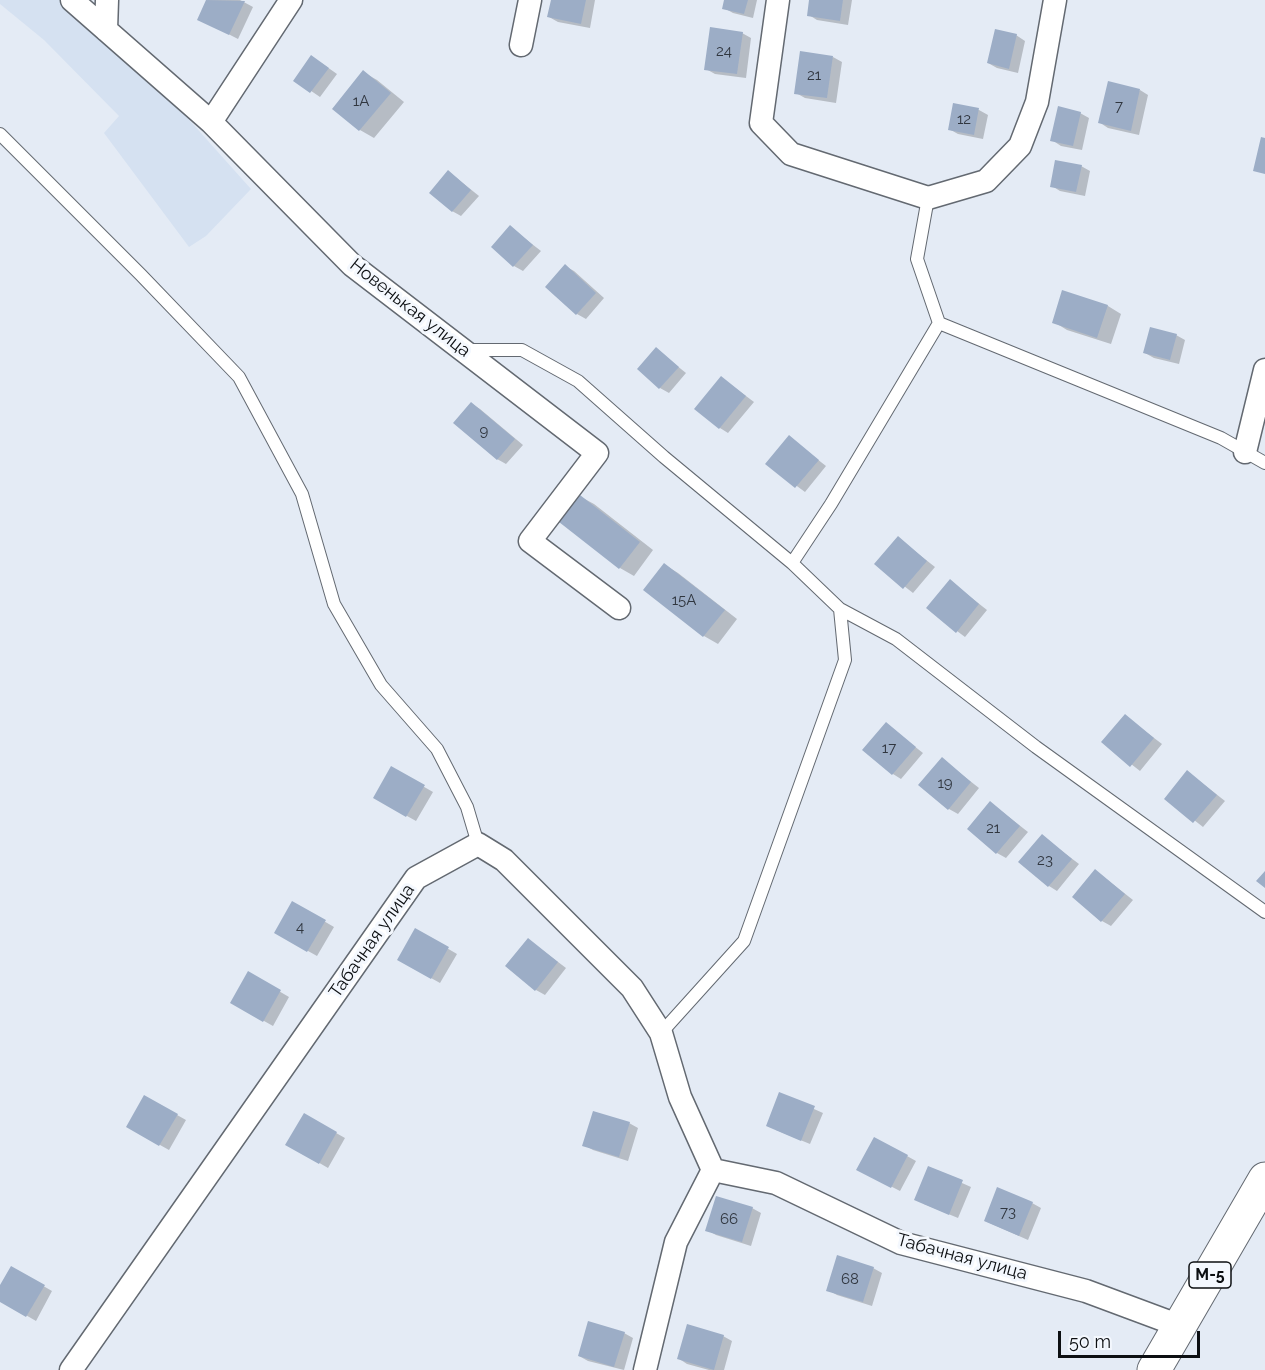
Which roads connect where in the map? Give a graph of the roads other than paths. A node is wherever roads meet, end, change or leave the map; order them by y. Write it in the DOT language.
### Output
graph roads {
  1 [pos="72,0"];
  2 [pos="107,0"];
  3 [pos="291,0"];
  4 [pos="530,0"];
  5 [pos="778,0"];
  6 [pos="1054,0"];
  7 [pos="106,30"];
  8 [pos="521,45"];
  9 [pos="211,122"];
  10 [pos="0,134"];
  11 [pos="928,198"];
  12 [pos="939,323"];
  13 [pos="463,350"];
  14 [pos="1265,370"];
  15 [pos="1245,452"];
  16 [pos="1265,464"];
  17 [pos="792,563"];
  18 [pos="619,608"];
  19 [pos="840,609"];
  20 [pos="478,844"];
  21 [pos="1265,912"];
  22 [pos="661,1033"];
  23 [pos="713,1170"];
  24 [pos="1265,1179"];
  25 [pos="1180,1326"];
  26 [pos="70,1370"];
  27 [pos="645,1370"];
  28 [pos="1154,1370"];
  1 -- 7 [label="street, Новенькая улица"];
  2 -- 7 [label="street"];
  3 -- 9 [label="street"];
  4 -- 8 [label="street"];
  5 -- 11 [label="street"];
  6 -- 11 [label="street"];
  7 -- 9 [label="street, Новенькая улица"];
  9 -- 13 [label="street, Новенькая улица"];
  10 -- 20 [label="lane"];
  11 -- 12 [label="lane"];
  12 -- 15 [label="lane"];
  12 -- 17 [label="lane"];
  13 -- 17 [label="lane"];
  13 -- 18 [label="street, Новенькая улица"];
  14 -- 15 [label="street"];
  15 -- 16 [label="lane"];
  17 -- 19 [label="lane"];
  19 -- 21 [label="lane"];
  19 -- 22 [label="lane"];
  20 -- 22 [label="street"];
  20 -- 26 [label="street, Табачная улица"];
  22 -- 23 [label="street"];
  23 -- 25 [label="street, Табачная улица"];
  23 -- 27 [label="street"];
  24 -- 25 [label="highway, М-5"];
  25 -- 28 [label="highway, М-5"];
}
